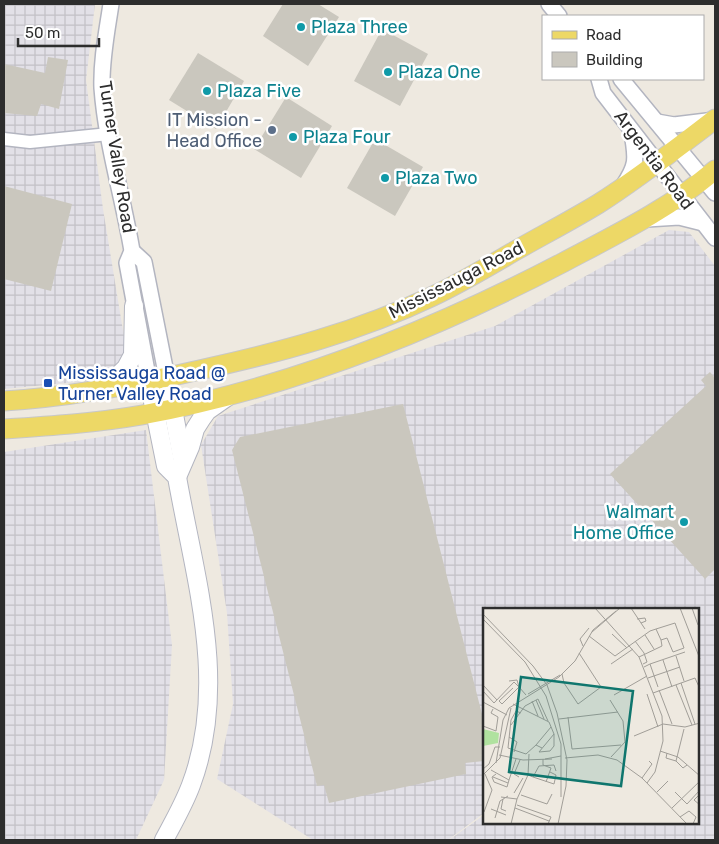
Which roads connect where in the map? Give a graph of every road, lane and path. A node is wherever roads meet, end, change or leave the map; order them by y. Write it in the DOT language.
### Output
graph roads {
  1 [pos="111,4"];
  2 [pos="548,4"];
  3 [pos="558,15"];
  4 [pos="598,80"];
  5 [pos="622,80"];
  6 [pos="715,119"];
  7 [pos="657,122"];
  8 [pos="632,131"];
  9 [pos="109,134"];
  10 [pos="4,139"];
  11 [pos="678,147"];
  12 [pos="657,164"];
  13 [pos="712,180"];
  14 [pos="622,188"];
  15 [pos="681,196"];
  16 [pos="645,220"];
  17 [pos="703,223"];
  18 [pos="715,238"];
  19 [pos="132,251"];
  20 [pos="134,306"];
  21 [pos="158,380"];
  22 [pos="104,389"];
  23 [pos="232,394"];
  24 [pos="4,401"];
  25 [pos="164,410"];
  26 [pos="4,429"];
  27 [pos="180,470"];
  28 [pos="164,840"];
  1 -- 9 [label="street, Turner Valley Road"];
  2 -- 3 [label="street"];
  4 -- 8 [label="street, Argentia Road"];
  5 -- 7 [label="street, Argentia Road"];
  6 -- 7 [label="street"];
  6 -- 11 [label="main road, Mississauga Road"];
  7 -- 11 [label="street, Argentia Road"];
  8 -- 12 [label="street, Argentia Road"];
  8 -- 14 [label="street"];
  9 -- 10 [label="street"];
  9 -- 19 [label="street, Turner Valley Road"];
  11 -- 12 [label="main road, Mississauga Road"];
  11 -- 13 [label="street, Argentia Road"];
  12 -- 14 [label="main road, Mississauga Road"];
  12 -- 15 [label="street, Argentia Road"];
  13 -- 15 [label="main road, Mississauga Road"];
  14 -- 21 [label="main road, Mississauga Road"];
  15 -- 16 [label="main road, Mississauga Road"];
  15 -- 17 [label="street, Argentia Road"];
  16 -- 17 [label="street"];
  16 -- 23 [label="main road, Mississauga Road"];
  17 -- 18 [label="street, Argentia Road"];
  19 -- 20 [label="street, Turner Valley Road"];
  19 -- 21 [label="street, Turner Valley Road"];
  20 -- 21 [label="street, Turner Valley Road"];
  20 -- 22 [label="main road"];
  21 -- 22 [label="main road, Mississauga Road"];
  21 -- 25 [label="main road"];
  22 -- 24 [label="main road, Mississauga Road"];
  23 -- 25 [label="main road, Mississauga Road"];
  23 -- 27 [label="main road"];
  25 -- 26 [label="main road, Mississauga Road"];
  25 -- 27 [label="main road"];
  27 -- 28 [label="main road"];
}
